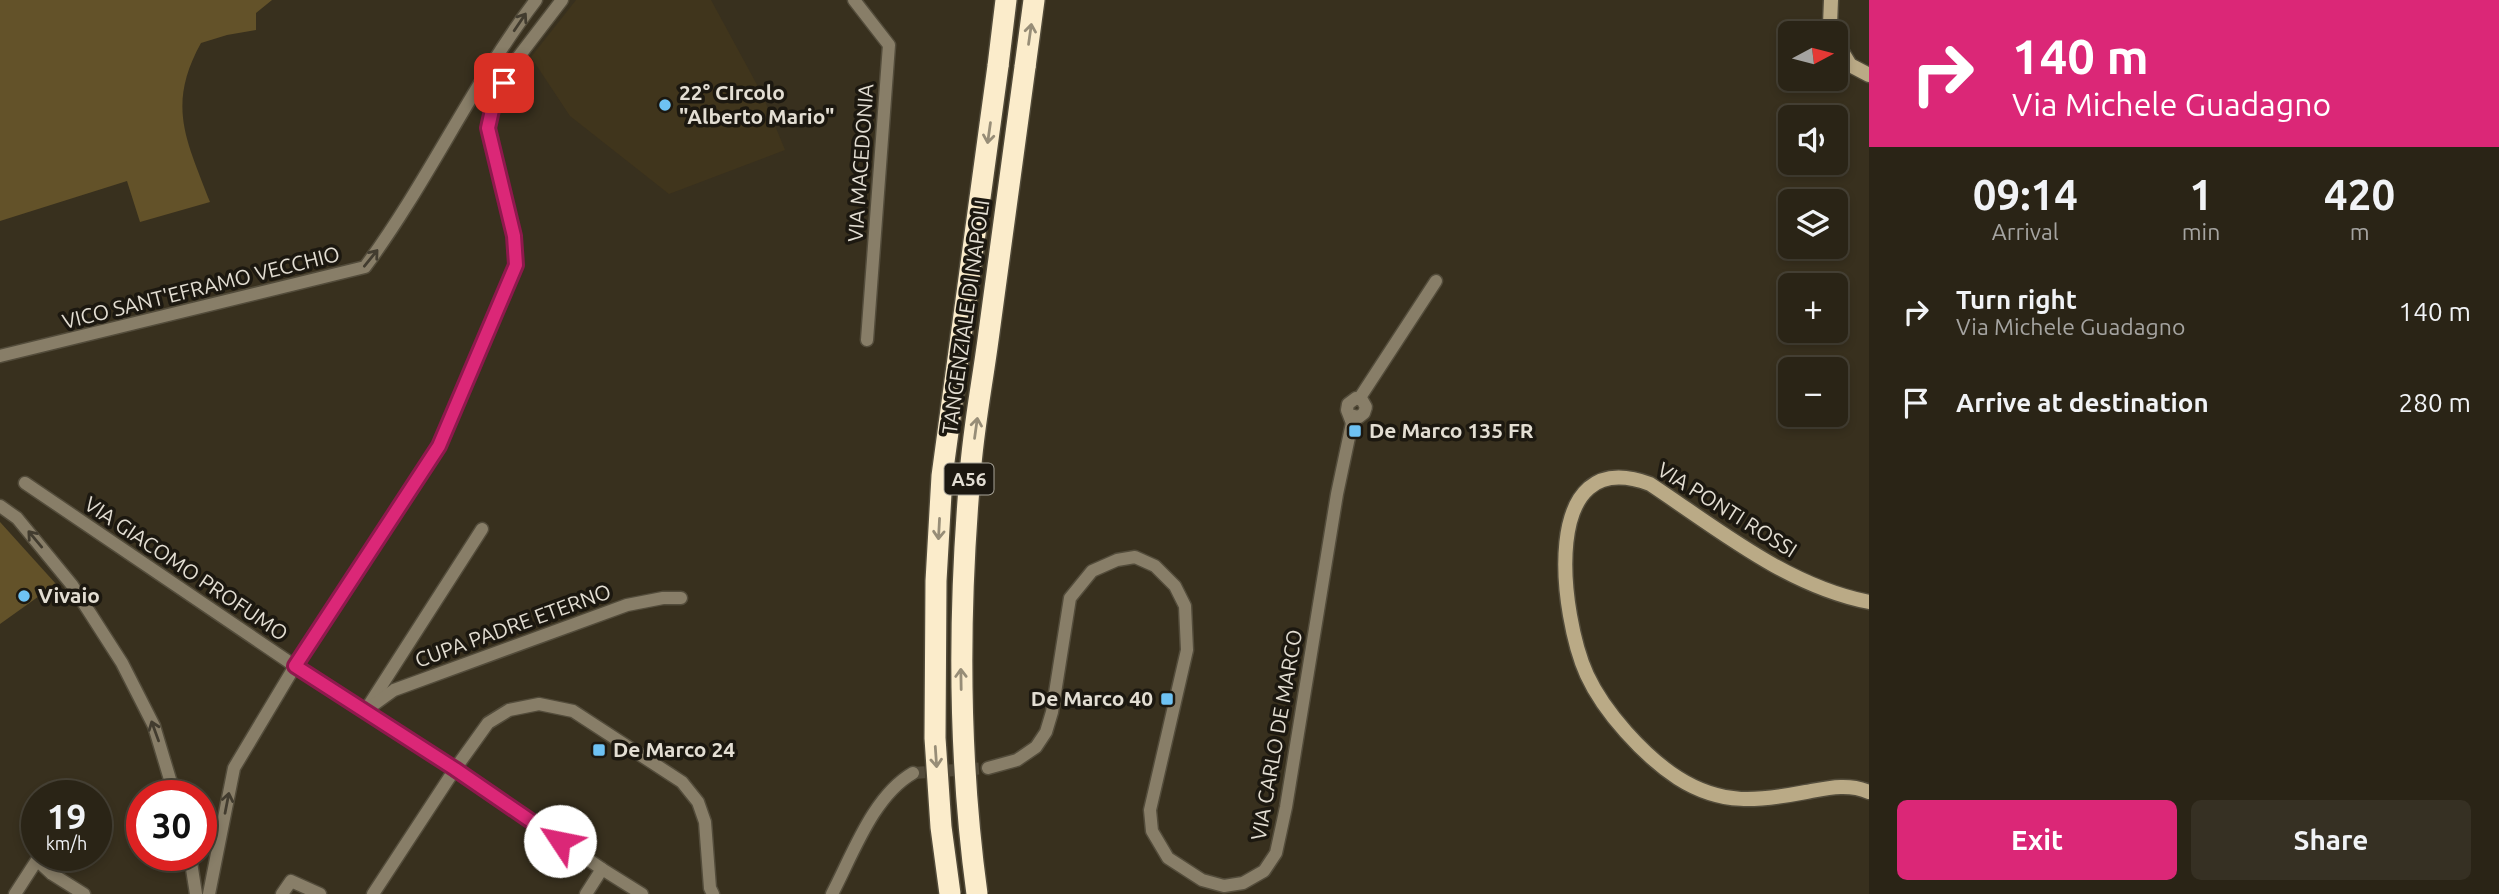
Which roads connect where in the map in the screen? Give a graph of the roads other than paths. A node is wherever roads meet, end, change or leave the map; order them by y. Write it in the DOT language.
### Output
graph roads {
  1 [pos="536,0"];
  2 [pos="562,0"];
  3 [pos="854,0"];
  4 [pos="1006,0"];
  5 [pos="1034,0"];
  6 [pos="1831,0"];
  7 [pos="1830,21"];
  8 [pos="1848,62"];
  9 [pos="1869,75"];
  10 [pos="1436,281"];
  11 [pos="867,341"];
  12 [pos="0,356"];
  13 [pos="25,483"];
  14 [pos="0,506"];
  15 [pos="482,529"];
  16 [pos="681,598"];
  17 [pos="1869,602"];
  18 [pos="295,666"];
  19 [pos="365,711"];
  20 [pos="988,768"];
  21 [pos="455,769"];
  22 [pos="913,773"];
  23 [pos="170,780"];
  24 [pos="1869,792"];
  25 [pos="602,869"];
  26 [pos="192,871"];
  27 [pos="15,894"];
  28 [pos="84,894"];
  29 [pos="196,894"];
  30 [pos="209,894"];
  31 [pos="282,894"];
  32 [pos="320,894"];
  33 [pos="373,894"];
  34 [pos="586,894"];
  35 [pos="642,894"];
  36 [pos="713,894"];
  37 [pos="832,894"];
  38 [pos="950,894"];
  39 [pos="977,894"];
  12 -- 1 [label="street, VICO SANT'EFRAMO VECCHIO, one-way"];
  2 -- 18 [label="street"];
  3 -- 11 [label="street, VIA MACEDONIA"];
  4 -- 38 [label="highway, TANGENZIALE DI NAPOLI, one-way, bridge"];
  39 -- 5 [label="highway, TANGENZIALE DI NAPOLI / A56, one-way, bridge"];
  6 -- 7 [label="street"];
  8 -- 9 [label="street"];
  10 -- 20 [label="street, VIA CARLO DE MARCO"];
  13 -- 18 [label="street, VIA GIACOMO PROFUMO"];
  23 -- 14 [label="street, one-way"];
  15 -- 19 [label="street"];
  16 -- 19 [label="street, CUPA PADRE ETERNO"];
  17 -- 24 [label="street, VIA PONTI ROSSI"];
  18 -- 19 [label="street, VIA GIACOMO PROFUMO"];
  30 -- 18 [label="street, one-way"];
  19 -- 21 [label="street, VIA GIACOMO PROFUMO"];
  21 -- 25 [label="street, VIA GIACOMO PROFUMO"];
  21 -- 33 [label="street"];
  21 -- 36 [label="street"];
  22 -- 37 [label="street"];
  25 -- 34 [label="street"];
  25 -- 35 [label="street, VIA GIACOMO PROFUMO"];
  26 -- 29 [label="street"];
  27 -- 28 [label="street"];
  31 -- 32 [label="street"];
}
